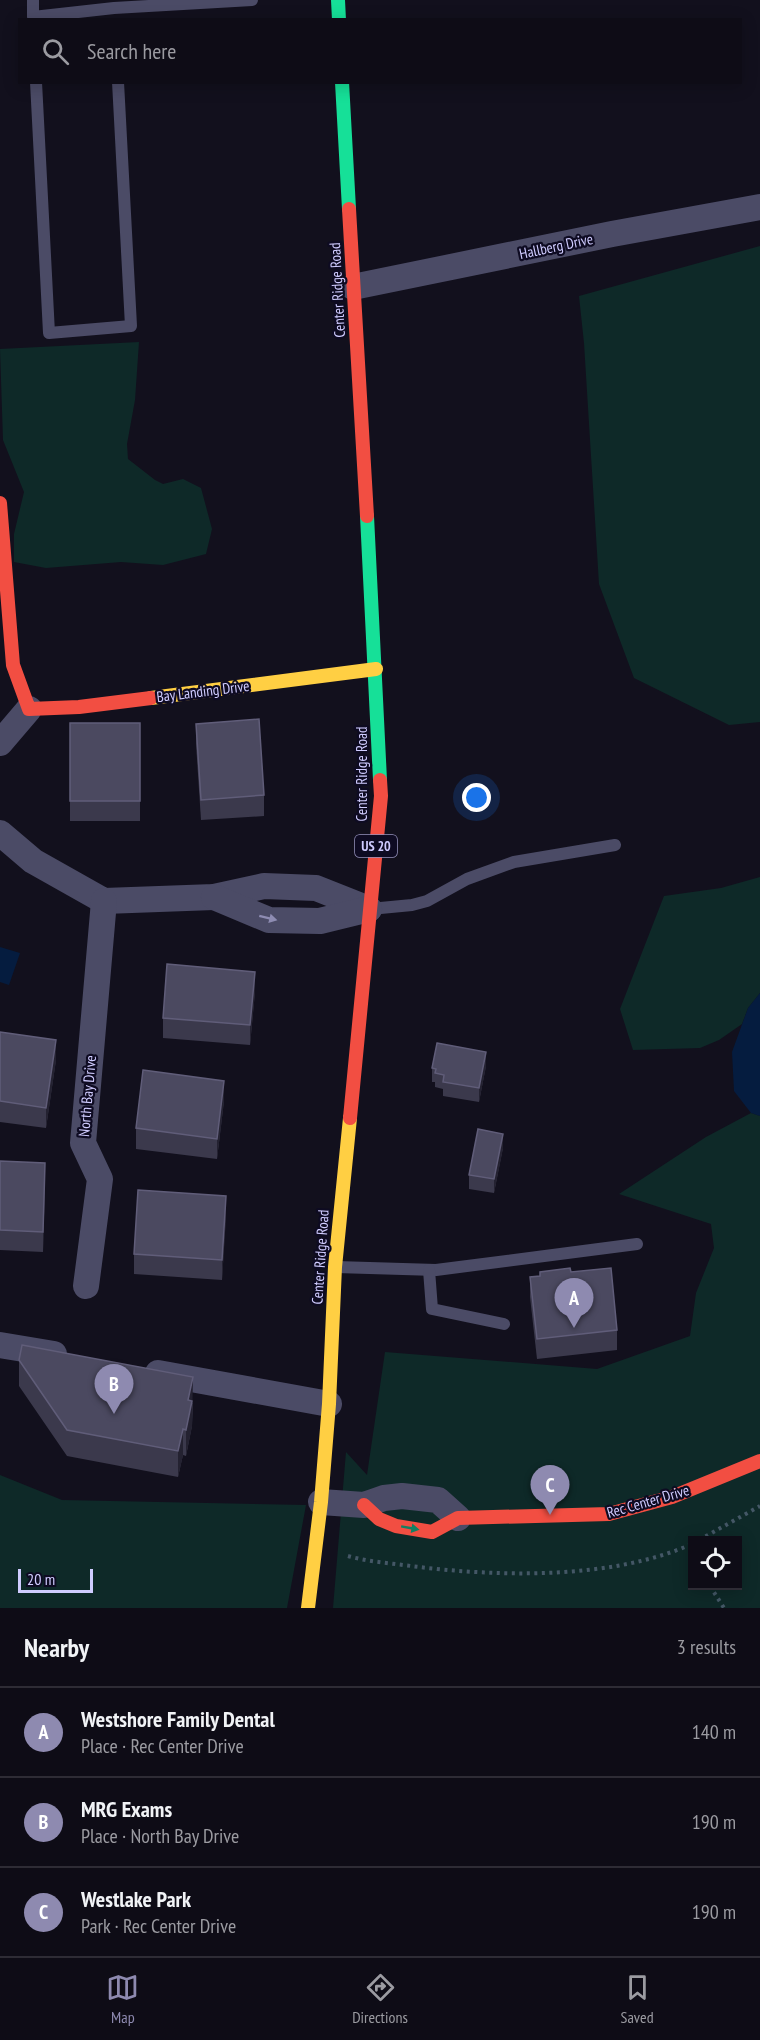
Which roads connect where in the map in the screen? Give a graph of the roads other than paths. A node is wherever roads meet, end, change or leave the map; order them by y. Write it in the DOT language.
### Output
graph roads {
  1 [pos="33,0"];
  2 [pos="252,0"];
  3 [pos="338,0"];
  4 [pos="114,14"];
  5 [pos="33,18"];
  6 [pos="339,18"];
  7 [pos="36,84"];
  8 [pos="118,84"];
  9 [pos="342,84"];
  10 [pos="760,207"];
  11 [pos="353,287"];
  12 [pos="0,503"];
  13 [pos="376,669"];
  14 [pos="29,709"];
  15 [pos="0,743"];
  16 [pos="0,832"];
  17 [pos="615,845"];
  18 [pos="214,897"];
  19 [pos="104,901"];
  20 [pos="369,909"];
  21 [pos="637,1244"];
  22 [pos="335,1267"];
  23 [pos="429,1270"];
  24 [pos="86,1286"];
  25 [pos="504,1324"];
  26 [pos="0,1345"];
  27 [pos="80,1359"];
  28 [pos="137,1369"];
  29 [pos="329,1404"];
  30 [pos="760,1461"];
  31 [pos="321,1502"];
  32 [pos="459,1518"];
  33 [pos="308,1608"];
  1 -- 5 [label="lane"];
  2 -- 4 [label="lane"];
  3 -- 6 [label="main road"];
  4 -- 5 [label="lane"];
  7 -- 8 [label="lane"];
  9 -- 11 [label="main road, Center Ridge Road / US 20"];
  10 -- 11 [label="street, Hallberg Drive"];
  11 -- 13 [label="main road, Center Ridge Road / US 20"];
  12 -- 14 [label="main road"];
  13 -- 14 [label="main road, Bay Landing Drive"];
  13 -- 20 [label="main road, Center Ridge Road / US 20"];
  14 -- 15 [label="street"];
  16 -- 19 [label="street"];
  17 -- 20 [label="lane"];
  18 -- 19 [label="street"];
  18 -- 20 [label="street"];
  18 -- 20 [label="street, one-way"];
  19 -- 24 [label="street, North Bay Drive"];
  20 -- 22 [label="main road, Center Ridge Road / US 20"];
  21 -- 23 [label="lane"];
  22 -- 23 [label="lane"];
  22 -- 29 [label="main road, Center Ridge Road / US 20"];
  23 -- 25 [label="lane"];
  26 -- 27 [label="street"];
  28 -- 29 [label="street"];
  29 -- 31 [label="main road, Center Ridge Road / US 20"];
  30 -- 32 [label="main road, Rec Center Drive"];
  31 -- 32 [label="street, Rec Center Drive"];
  31 -- 33 [label="main road, Center Ridge Road / US 20"];
}
